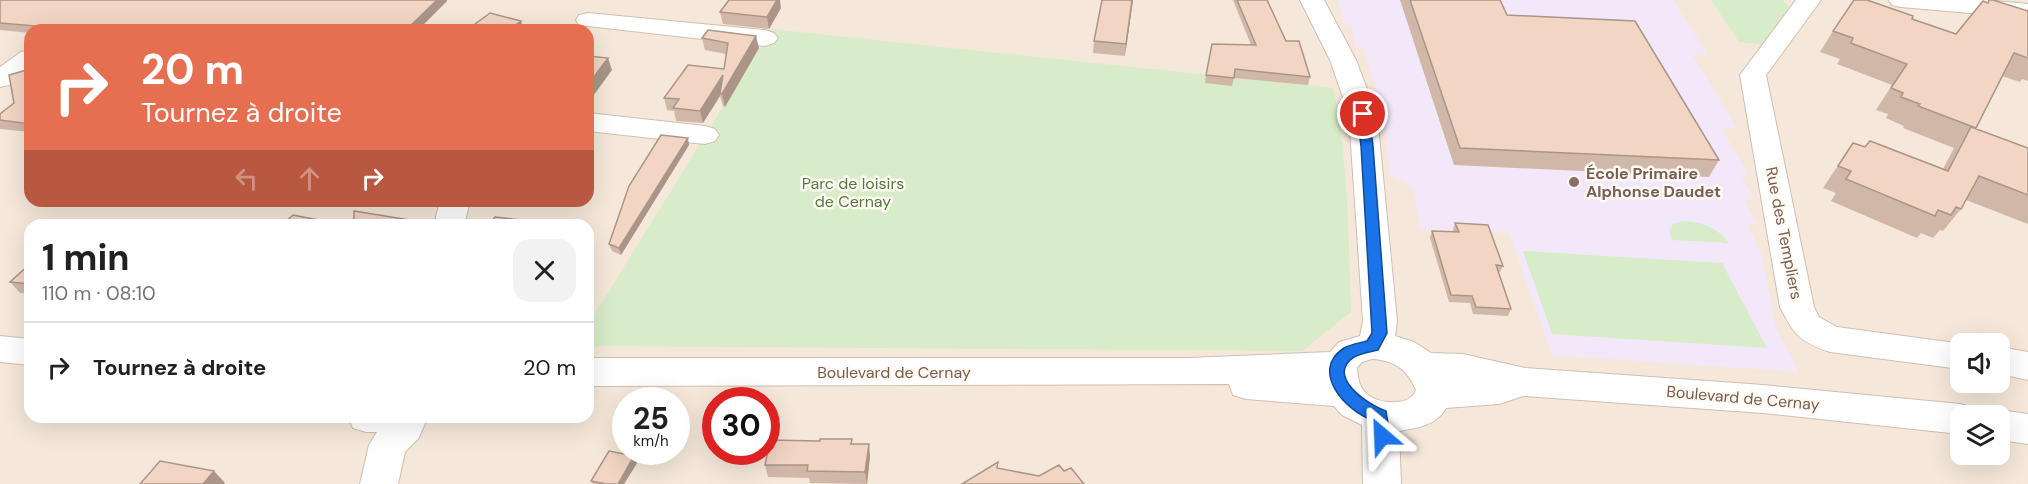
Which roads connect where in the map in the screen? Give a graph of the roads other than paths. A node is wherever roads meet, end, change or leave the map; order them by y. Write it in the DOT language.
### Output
graph roads {
  1 [pos="611,0"];
  2 [pos="1312,0"];
  3 [pos="1809,0"];
  4 [pos="1901,0"];
  5 [pos="2028,11"];
  6 [pos="583,24"];
  7 [pos="594,26"];
  8 [pos="765,38"];
  9 [pos="0,53"];
  10 [pos="24,55"];
  11 [pos="24,61"];
  12 [pos="0,79"];
  13 [pos="594,123"];
  14 [pos="705,135"];
  15 [pos="1372,346"];
  16 [pos="0,349"];
  17 [pos="24,351"];
  18 [pos="1950,355"];
  19 [pos="2010,363"];
  20 [pos="2028,366"];
  21 [pos="594,372"];
  22 [pos="1342,379"];
  23 [pos="1429,381"];
  24 [pos="1380,416"];
  25 [pos="1950,418"];
  26 [pos="388,423"];
  27 [pos="2010,426"];
  28 [pos="2028,429"];
  29 [pos="379,484"];
  30 [pos="1382,484"];
  1 -- 6 [label="street"];
  2 -- 15 [label="street"];
  3 -- 18 [label="street, Rue des Templiers"];
  4 -- 5 [label="street"];
  7 -- 8 [label="street"];
  9 -- 10 [label="street"];
  11 -- 12 [label="street"];
  13 -- 14 [label="street"];
  15 -- 22 [label="street"];
  15 -- 23 [label="street"];
  16 -- 17 [label="street"];
  19 -- 20 [label="street"];
  21 -- 22 [label="street, Boulevard de Cernay"];
  22 -- 24 [label="street"];
  23 -- 24 [label="street"];
  23 -- 25 [label="street, Boulevard de Cernay"];
  24 -- 30 [label="street"];
  26 -- 29 [label="street"];
  27 -- 28 [label="street"];
}
